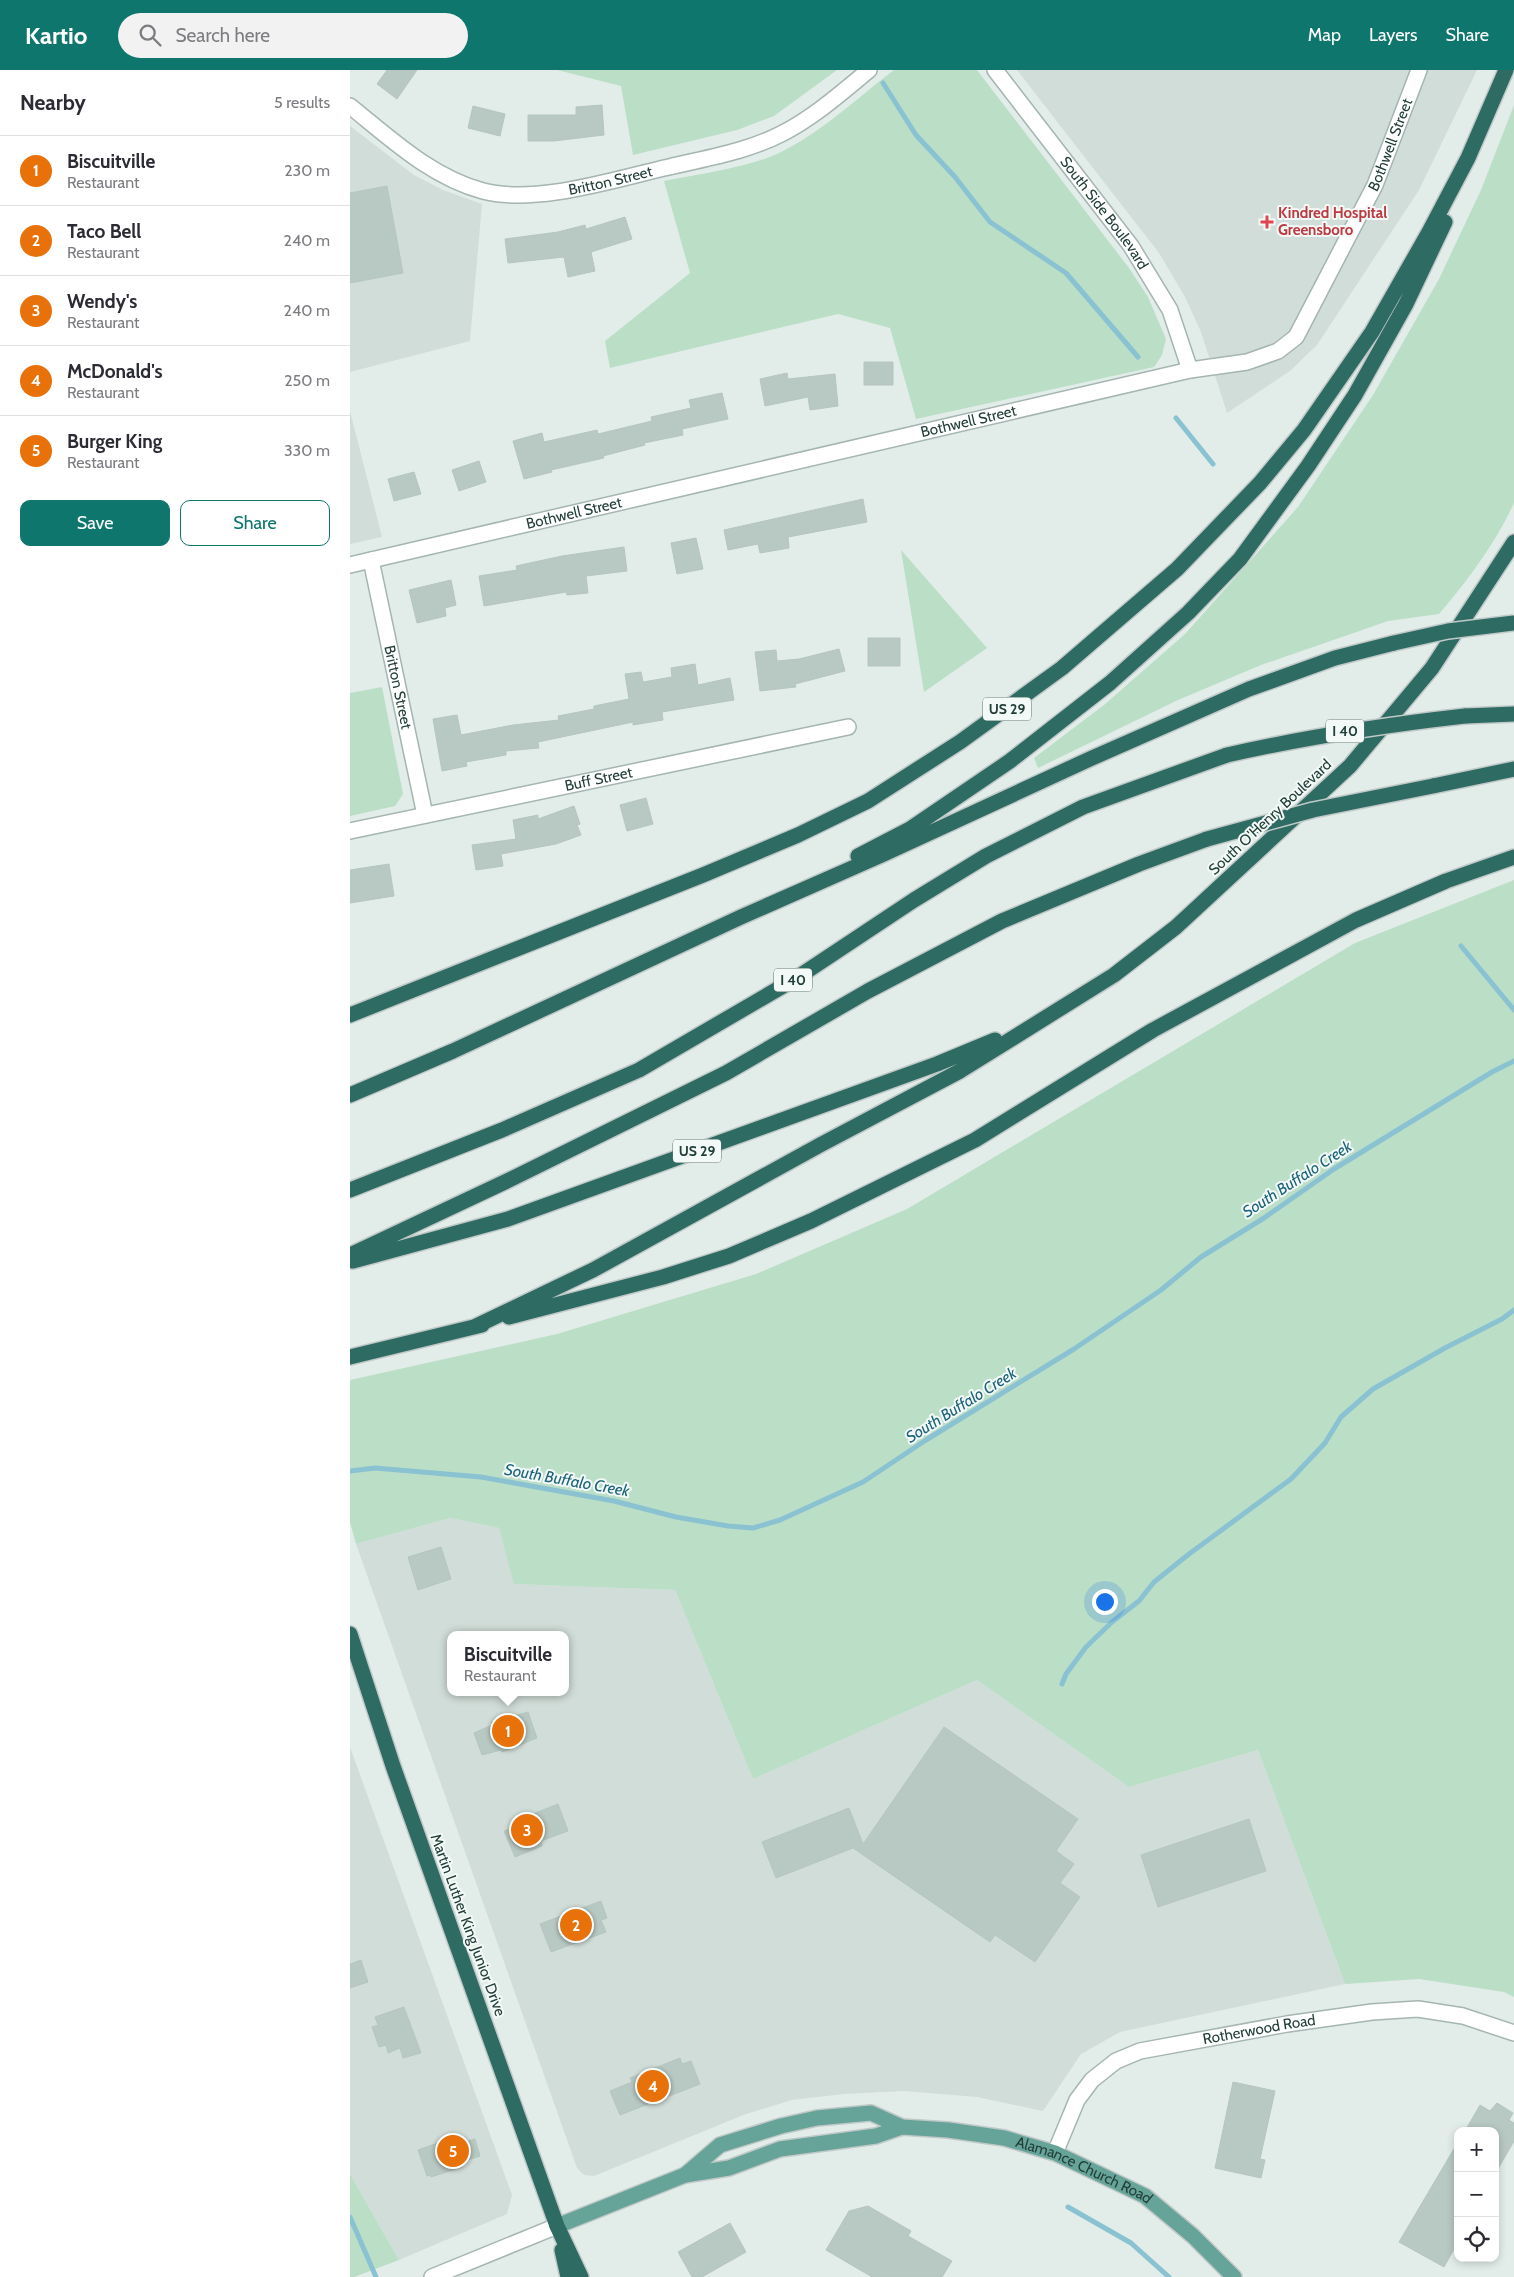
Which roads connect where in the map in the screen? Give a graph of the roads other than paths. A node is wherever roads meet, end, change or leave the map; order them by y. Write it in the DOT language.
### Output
graph roads {
  1 [pos="869,70"];
  2 [pos="995,70"];
  3 [pos="1419,70"];
  4 [pos="1506,70"];
  5 [pos="350,106"];
  6 [pos="1468,158"];
  7 [pos="1190,370"];
  8 [pos="1514,542"];
  9 [pos="371,560"];
  10 [pos="350,565"];
  11 [pos="1514,622"];
  12 [pos="1514,714"];
  13 [pos="848,727"];
  14 [pos="1514,769"];
  15 [pos="425,815"];
  16 [pos="350,832"];
  17 [pos="1514,857"];
  18 [pos="741,916"];
  19 [pos="350,1015"];
  20 [pos="1038,1022"];
  21 [pos="350,1095"];
  22 [pos="350,1190"];
  23 [pos="350,1255"];
  24 [pos="350,1262"];
  25 [pos="474,1327"];
  26 [pos="350,1357"];
  27 [pos="350,1634"];
  28 [pos="1514,2033"];
  29 [pos="902,2127"];
  30 [pos="1055,2153"];
  31 [pos="685,2175"];
  32 [pos="557,2226"];
  33 [pos="432,2277"];
  34 [pos="568,2277"];
  35 [pos="581,2277"];
  36 [pos="1234,2277"];
  1 -- 5 [label="street, Britton Street"];
  2 -- 7 [label="street, South Side Boulevard"];
  3 -- 7 [label="street, Bothwell Street"];
  4 -- 6 [label="highway, US 29"];
  6 -- 18 [label="highway"];
  6 -- 19 [label="highway, US 29"];
  7 -- 9 [label="street, Bothwell Street"];
  8 -- 20 [label="highway, South O'Henry Boulevard / US 29"];
  9 -- 10 [label="street, Bothwell Street"];
  9 -- 15 [label="street, Britton Street"];
  11 -- 18 [label="highway, bridge"];
  12 -- 22 [label="highway, I 40, bridge"];
  13 -- 15 [label="street, Buff Street"];
  14 -- 23 [label="highway, bridge"];
  15 -- 16 [label="street, Buff Street"];
  17 -- 25 [label="highway"];
  18 -- 21 [label="highway"];
  20 -- 24 [label="highway, US 29"];
  20 -- 25 [label="highway"];
  25 -- 26 [label="highway"];
  27 -- 32 [label="highway, Martin Luther King Junior Drive"];
  28 -- 30 [label="street, Rotherwood Road"];
  29 -- 30 [label="main road, Alamance Church Road"];
  29 -- 31 [label="main road, Alamance Church Road"];
  29 -- 31 [label="main road, Alamance Church Road"];
  30 -- 36 [label="main road, Alamance Church Road"];
  31 -- 32 [label="main road, Alamance Church Road"];
  32 -- 33 [label="street"];
  32 -- 34 [label="highway"];
  32 -- 35 [label="highway"];
}
